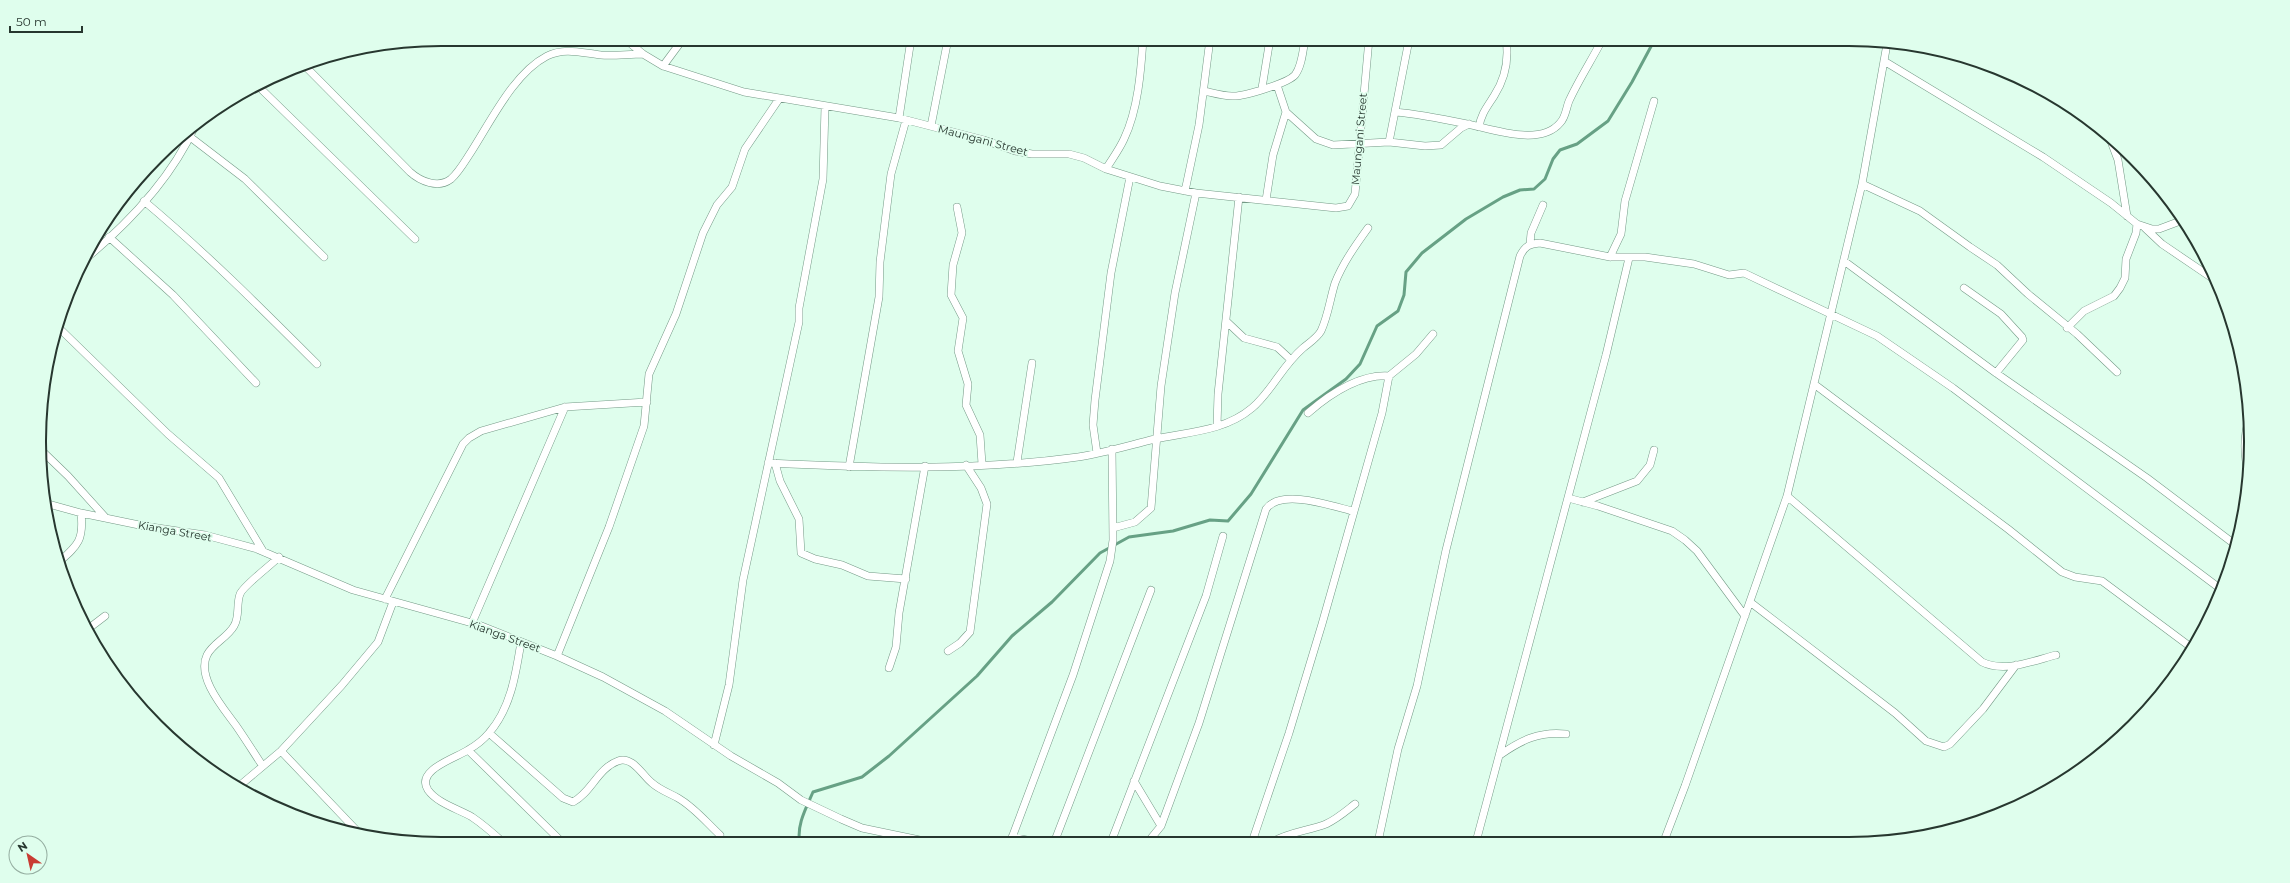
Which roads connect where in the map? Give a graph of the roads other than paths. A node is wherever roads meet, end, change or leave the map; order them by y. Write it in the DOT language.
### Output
graph roads {
  1 [pos="633,46"];
  2 [pos="678,46"];
  3 [pos="910,46"];
  4 [pos="947,46"];
  5 [pos="1142,46"];
  6 [pos="1209,46"];
  7 [pos="1269,46"];
  8 [pos="1303,46"];
  9 [pos="1368,46"];
  10 [pos="1408,46"];
  11 [pos="1506,46"];
  12 [pos="1599,46"];
  13 [pos="1886,48"];
  14 [pos="643,54"];
  15 [pos="1884,60"];
  16 [pos="663,66"];
  17 [pos="308,69"];
  18 [pos="1277,84"];
  19 [pos="1262,88"];
  20 [pos="262,90"];
  21 [pos="1204,91"];
  22 [pos="779,99"];
  23 [pos="1654,100"];
  24 [pos="825,106"];
  25 [pos="1286,112"];
  26 [pos="1395,112"];
  27 [pos="903,119"];
  28 [pos="1469,124"];
  29 [pos="931,126"];
  30 [pos="1479,127"];
  31 [pos="191,136"];
  32 [pos="185,141"];
  33 [pos="1389,142"];
  34 [pos="1358,143"];
  35 [pos="2114,148"];
  36 [pos="1106,169"];
  37 [pos="1130,177"];
  38 [pos="1862,184"];
  39 [pos="1185,191"];
  40 [pos="1196,193"];
  41 [pos="1239,197"];
  42 [pos="1266,200"];
  43 [pos="144,201"];
  44 [pos="1543,204"];
  45 [pos="957,207"];
  46 [pos="2127,216"];
  47 [pos="2177,222"];
  48 [pos="2137,224"];
  49 [pos="2144,227"];
  50 [pos="1368,228"];
  51 [pos="109,237"];
  52 [pos="415,239"];
  53 [pos="1530,244"];
  54 [pos="97,248"];
  55 [pos="324,257"];
  56 [pos="1610,257"];
  57 [pos="1628,258"];
  58 [pos="1844,261"];
  59 [pos="2206,274"];
  60 [pos="1964,288"];
  61 [pos="1832,316"];
  62 [pos="1226,321"];
  63 [pos="2067,328"];
  64 [pos="62,331"];
  65 [pos="1433,334"];
  66 [pos="1290,359"];
  67 [pos="1032,363"];
  68 [pos="317,364"];
  69 [pos="2117,372"];
  70 [pos="1996,373"];
  71 [pos="1389,376"];
  72 [pos="256,383"];
  73 [pos="1814,384"];
  74 [pos="647,402"];
  75 [pos="565,407"];
  76 [pos="1308,413"];
  77 [pos="1217,426"];
  78 [pos="1156,439"];
  79 [pos="1112,449"];
  80 [pos="1654,450"];
  81 [pos="1097,452"];
  82 [pos="47,455"];
  83 [pos="1017,462"];
  84 [pos="772,463"];
  85 [pos="982,464"];
  86 [pos="966,465"];
  87 [pos="925,466"];
  88 [pos="849,467"];
  89 [pos="1787,496"];
  90 [pos="1568,498"];
  91 [pos="1583,502"];
  92 [pos="51,505"];
  93 [pos="1352,511"];
  94 [pos="81,513"];
  95 [pos="105,517"];
  96 [pos="1113,528"];
  97 [pos="1224,536"];
  98 [pos="2231,542"];
  99 [pos="263,551"];
  100 [pos="279,557"];
  101 [pos="64,558"];
  102 [pos="906,579"];
  103 [pos="2217,586"];
  104 [pos="1151,590"];
  105 [pos="385,599"];
  106 [pos="393,602"];
  107 [pos="1750,602"];
  108 [pos="105,616"];
  109 [pos="1745,616"];
  110 [pos="472,624"];
  111 [pos="92,626"];
  112 [pos="521,642"];
  113 [pos="2187,645"];
  114 [pos="948,651"];
  115 [pos="2056,655"];
  116 [pos="557,656"];
  117 [pos="2016,665"];
  118 [pos="889,668"];
  119 [pos="489,733"];
  120 [pos="1566,734"];
  121 [pos="714,745"];
  122 [pos="468,750"];
  123 [pos="281,751"];
  124 [pos="1500,755"];
  125 [pos="262,765"];
  126 [pos="1134,781"];
  127 [pos="242,783"];
  128 [pos="1355,804"];
  129 [pos="1161,826"];
  130 [pos="353,827"];
  131 [pos="720,835"];
  132 [pos="498,837"];
  133 [pos="557,837"];
  134 [pos="903,837"];
  135 [pos="1012,837"];
  136 [pos="1056,837"];
  137 [pos="1113,837"];
  138 [pos="1152,837"];
  139 [pos="1254,837"];
  140 [pos="1284,837"];
  141 [pos="1379,837"];
  142 [pos="1477,837"];
  143 [pos="1665,837"];
  1 -- 14 [label="street, Maungani Street"];
  2 -- 16 [label="street"];
  3 -- 27 [label="street"];
  4 -- 29 [label="street"];
  5 -- 36 [label="street"];
  6 -- 21 [label="street"];
  7 -- 19 [label="street"];
  8 -- 18 [label="street"];
  9 -- 34 [label="street, Maungani Street"];
  10 -- 26 [label="street"];
  11 -- 30 [label="street"];
  12 -- 30 [label="street"];
  13 -- 15 [label="street"];
  14 -- 16 [label="street, Maungani Street"];
  14 -- 17 [label="street"];
  15 -- 38 [label="street"];
  15 -- 46 [label="street"];
  16 -- 22 [label="street, Maungani Street"];
  18 -- 19 [label="street"];
  18 -- 25 [label="street"];
  19 -- 21 [label="street"];
  20 -- 52 [label="street"];
  21 -- 39 [label="street"];
  22 -- 24 [label="street, Maungani Street"];
  22 -- 74 [label="street"];
  23 -- 56 [label="street"];
  24 -- 27 [label="street, Maungani Street"];
  24 -- 84 [label="street"];
  25 -- 34 [label="street"];
  25 -- 42 [label="street"];
  26 -- 28 [label="street"];
  26 -- 33 [label="street"];
  27 -- 29 [label="street, Maungani Street"];
  27 -- 88 [label="street"];
  28 -- 30 [label="street"];
  28 -- 33 [label="street"];
  29 -- 36 [label="street, Maungani Street"];
  31 -- 55 [label="street"];
  32 -- 43 [label="street"];
  33 -- 34 [label="street"];
  34 -- 42 [label="street, Maungani Street"];
  35 -- 46 [label="street"];
  36 -- 37 [label="street, Maungani Street"];
  37 -- 39 [label="street, Maungani Street"];
  37 -- 81 [label="street"];
  38 -- 58 [label="street"];
  38 -- 63 [label="street"];
  39 -- 40 [label="street, Maungani Street"];
  40 -- 41 [label="street, Maungani Street"];
  40 -- 78 [label="street"];
  41 -- 42 [label="street, Maungani Street"];
  41 -- 62 [label="street"];
  43 -- 51 [label="street"];
  43 -- 68 [label="street"];
  44 -- 53 [label="street"];
  45 -- 85 [label="street"];
  46 -- 48 [label="street"];
  47 -- 49 [label="street"];
  48 -- 49 [label="street"];
  48 -- 63 [label="street"];
  49 -- 59 [label="street"];
  50 -- 66 [label="street"];
  51 -- 54 [label="street"];
  51 -- 72 [label="street"];
  53 -- 56 [label="street"];
  53 -- 141 [label="street"];
  56 -- 57 [label="street"];
  57 -- 61 [label="street"];
  57 -- 90 [label="street"];
  58 -- 61 [label="street"];
  58 -- 70 [label="street"];
  60 -- 70 [label="street"];
  61 -- 73 [label="street"];
  61 -- 103 [label="street"];
  62 -- 66 [label="street"];
  62 -- 77 [label="street"];
  63 -- 69 [label="street"];
  64 -- 99 [label="street"];
  65 -- 71 [label="street"];
  66 -- 77 [label="street"];
  67 -- 83 [label="street"];
  70 -- 98 [label="street"];
  71 -- 76 [label="street"];
  71 -- 93 [label="street"];
  73 -- 89 [label="street"];
  73 -- 113 [label="street"];
  74 -- 75 [label="street"];
  74 -- 116 [label="street"];
  75 -- 105 [label="street"];
  75 -- 110 [label="street"];
  77 -- 78 [label="street"];
  78 -- 79 [label="street"];
  78 -- 96 [label="street"];
  79 -- 81 [label="street"];
  79 -- 96 [label="street"];
  80 -- 91 [label="street"];
  81 -- 83 [label="street"];
  82 -- 95 [label="street"];
  83 -- 85 [label="street"];
  84 -- 88 [label="street"];
  84 -- 102 [label="street"];
  84 -- 121 [label="street"];
  85 -- 86 [label="street"];
  86 -- 87 [label="street"];
  86 -- 114 [label="street"];
  87 -- 88 [label="street"];
  87 -- 102 [label="street"];
  89 -- 107 [label="street"];
  89 -- 117 [label="street"];
  90 -- 91 [label="street"];
  90 -- 124 [label="street"];
  91 -- 109 [label="street"];
  92 -- 94 [label="street, Kianga Street"];
  93 -- 129 [label="street"];
  93 -- 139 [label="street"];
  94 -- 95 [label="street, Kianga Street"];
  94 -- 101 [label="street"];
  95 -- 99 [label="street, Kianga Street"];
  96 -- 135 [label="street"];
  97 -- 126 [label="street"];
  99 -- 100 [label="street, Kianga Street"];
  100 -- 105 [label="street, Kianga Street"];
  100 -- 125 [label="street"];
  102 -- 118 [label="street"];
  104 -- 136 [label="street"];
  105 -- 106 [label="street, Kianga Street"];
  106 -- 110 [label="street, Kianga Street"];
  106 -- 123 [label="street"];
  107 -- 109 [label="street"];
  107 -- 117 [label="street"];
  108 -- 111 [label="street"];
  109 -- 143 [label="street"];
  110 -- 112 [label="street, Kianga Street"];
  112 -- 116 [label="street, Kianga Street"];
  112 -- 119 [label="street"];
  115 -- 117 [label="street"];
  116 -- 121 [label="street, Kianga Street"];
  119 -- 122 [label="street"];
  119 -- 131 [label="street"];
  120 -- 124 [label="street"];
  121 -- 134 [label="street, Kianga Street"];
  122 -- 132 [label="street"];
  122 -- 133 [label="street"];
  123 -- 125 [label="street"];
  123 -- 130 [label="street"];
  124 -- 142 [label="street"];
  125 -- 127 [label="street"];
  126 -- 129 [label="street"];
  126 -- 137 [label="street"];
  128 -- 140 [label="street"];
  129 -- 138 [label="street"];
}
